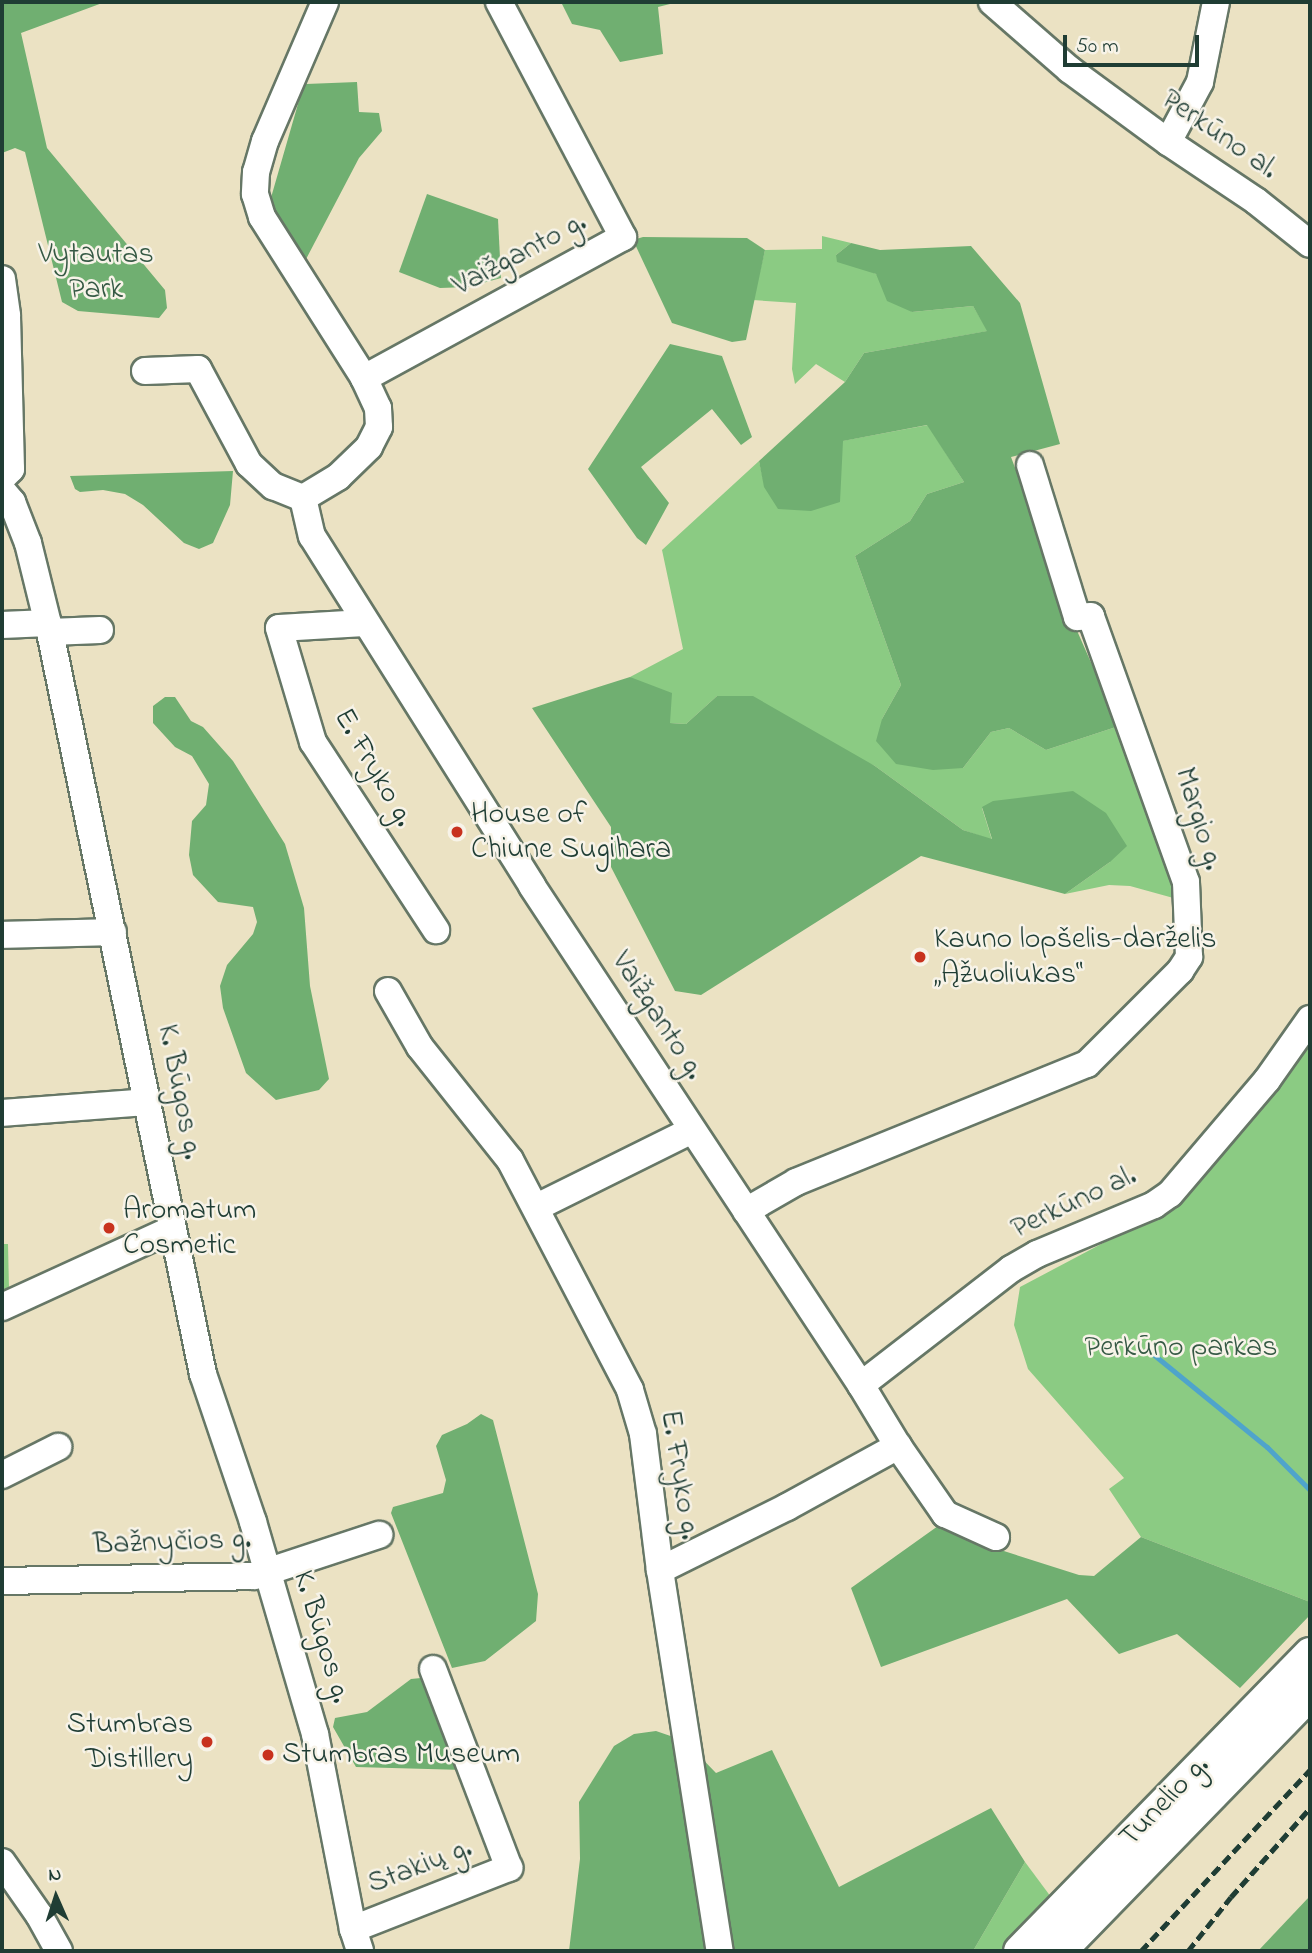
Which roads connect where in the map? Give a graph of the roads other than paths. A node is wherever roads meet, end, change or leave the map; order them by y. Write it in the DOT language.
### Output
graph roads {
  1 [pos="326,2"];
  2 [pos="499,2"];
  3 [pos="992,2"];
  4 [pos="1216,2"];
  5 [pos="1168,142"];
  6 [pos="1310,244"];
  7 [pos="2,279"];
  8 [pos="145,371"];
  9 [pos="364,377"];
  10 [pos="1030,465"];
  11 [pos="2,478"];
  12 [pos="2,490"];
  13 [pos="303,498"];
  14 [pos="365,623"];
  15 [pos="2,625"];
  16 [pos="49,628"];
  17 [pos="100,630"];
  18 [pos="436,930"];
  19 [pos="113,932"];
  20 [pos="2,935"];
  21 [pos="388,991"];
  22 [pos="1310,1019"];
  23 [pos="147,1102"];
  24 [pos="2,1113"];
  25 [pos="692,1130"];
  26 [pos="537,1207"];
  27 [pos="746,1211"];
  28 [pos="172,1229"];
  29 [pos="2,1307"];
  30 [pos="862,1385"];
  31 [pos="898,1446"];
  32 [pos="58,1447"];
  33 [pos="2,1475"];
  34 [pos="379,1535"];
  35 [pos="996,1537"];
  36 [pos="660,1570"];
  37 [pos="267,1573"];
  38 [pos="2,1581"];
  39 [pos="1310,1654"];
  40 [pos="433,1669"];
  41 [pos="1310,1692"];
  42 [pos="2,1862"];
  43 [pos="357,1940"];
  44 [pos="59,1951"];
  45 [pos="720,1951"];
  46 [pos="1020,1951"];
  47 [pos="1058,1951"];
  1 -- 9 [label="street"];
  2 -- 9 [label="street, Vaižganto g."];
  3 -- 5 [label="street, Perkūno al."];
  4 -- 5 [label="street"];
  5 -- 6 [label="street, Perkūno al."];
  7 -- 11 [label="street"];
  8 -- 13 [label="street"];
  9 -- 13 [label="street"];
  10 -- 27 [label="street, Margio g."];
  12 -- 16 [label="street, K. Būgos g."];
  13 -- 14 [label="street, Vaižganto g."];
  14 -- 18 [label="street, E. Fryko g."];
  14 -- 25 [label="street, Vaižganto g."];
  15 -- 16 [label="street"];
  16 -- 17 [label="street"];
  16 -- 19 [label="street, K. Būgos g."];
  19 -- 20 [label="street"];
  19 -- 23 [label="street, K. Būgos g."];
  21 -- 26 [label="street, E. Fryko g."];
  22 -- 30 [label="street, Perkūno al."];
  23 -- 24 [label="street"];
  23 -- 28 [label="street, K. Būgos g."];
  25 -- 26 [label="street"];
  25 -- 27 [label="street, Vaižganto g."];
  26 -- 36 [label="street, E. Fryko g."];
  27 -- 30 [label="street, Vaižganto g."];
  28 -- 29 [label="street"];
  28 -- 37 [label="street, K. Būgos g."];
  30 -- 31 [label="street, Vaižganto g."];
  31 -- 35 [label="street, Vaižganto g."];
  31 -- 36 [label="street"];
  32 -- 33 [label="street"];
  34 -- 37 [label="street, Bažnyčios g."];
  36 -- 45 [label="street, E. Fryko g."];
  37 -- 38 [label="street, Bažnyčios g."];
  37 -- 43 [label="street, K. Būgos g."];
  39 -- 46 [label="main road, Tunelio g."];
  40 -- 43 [label="street, Stakių g."];
  41 -- 47 [label="main road, Tunelio g."];
  42 -- 44 [label="street"];
}
